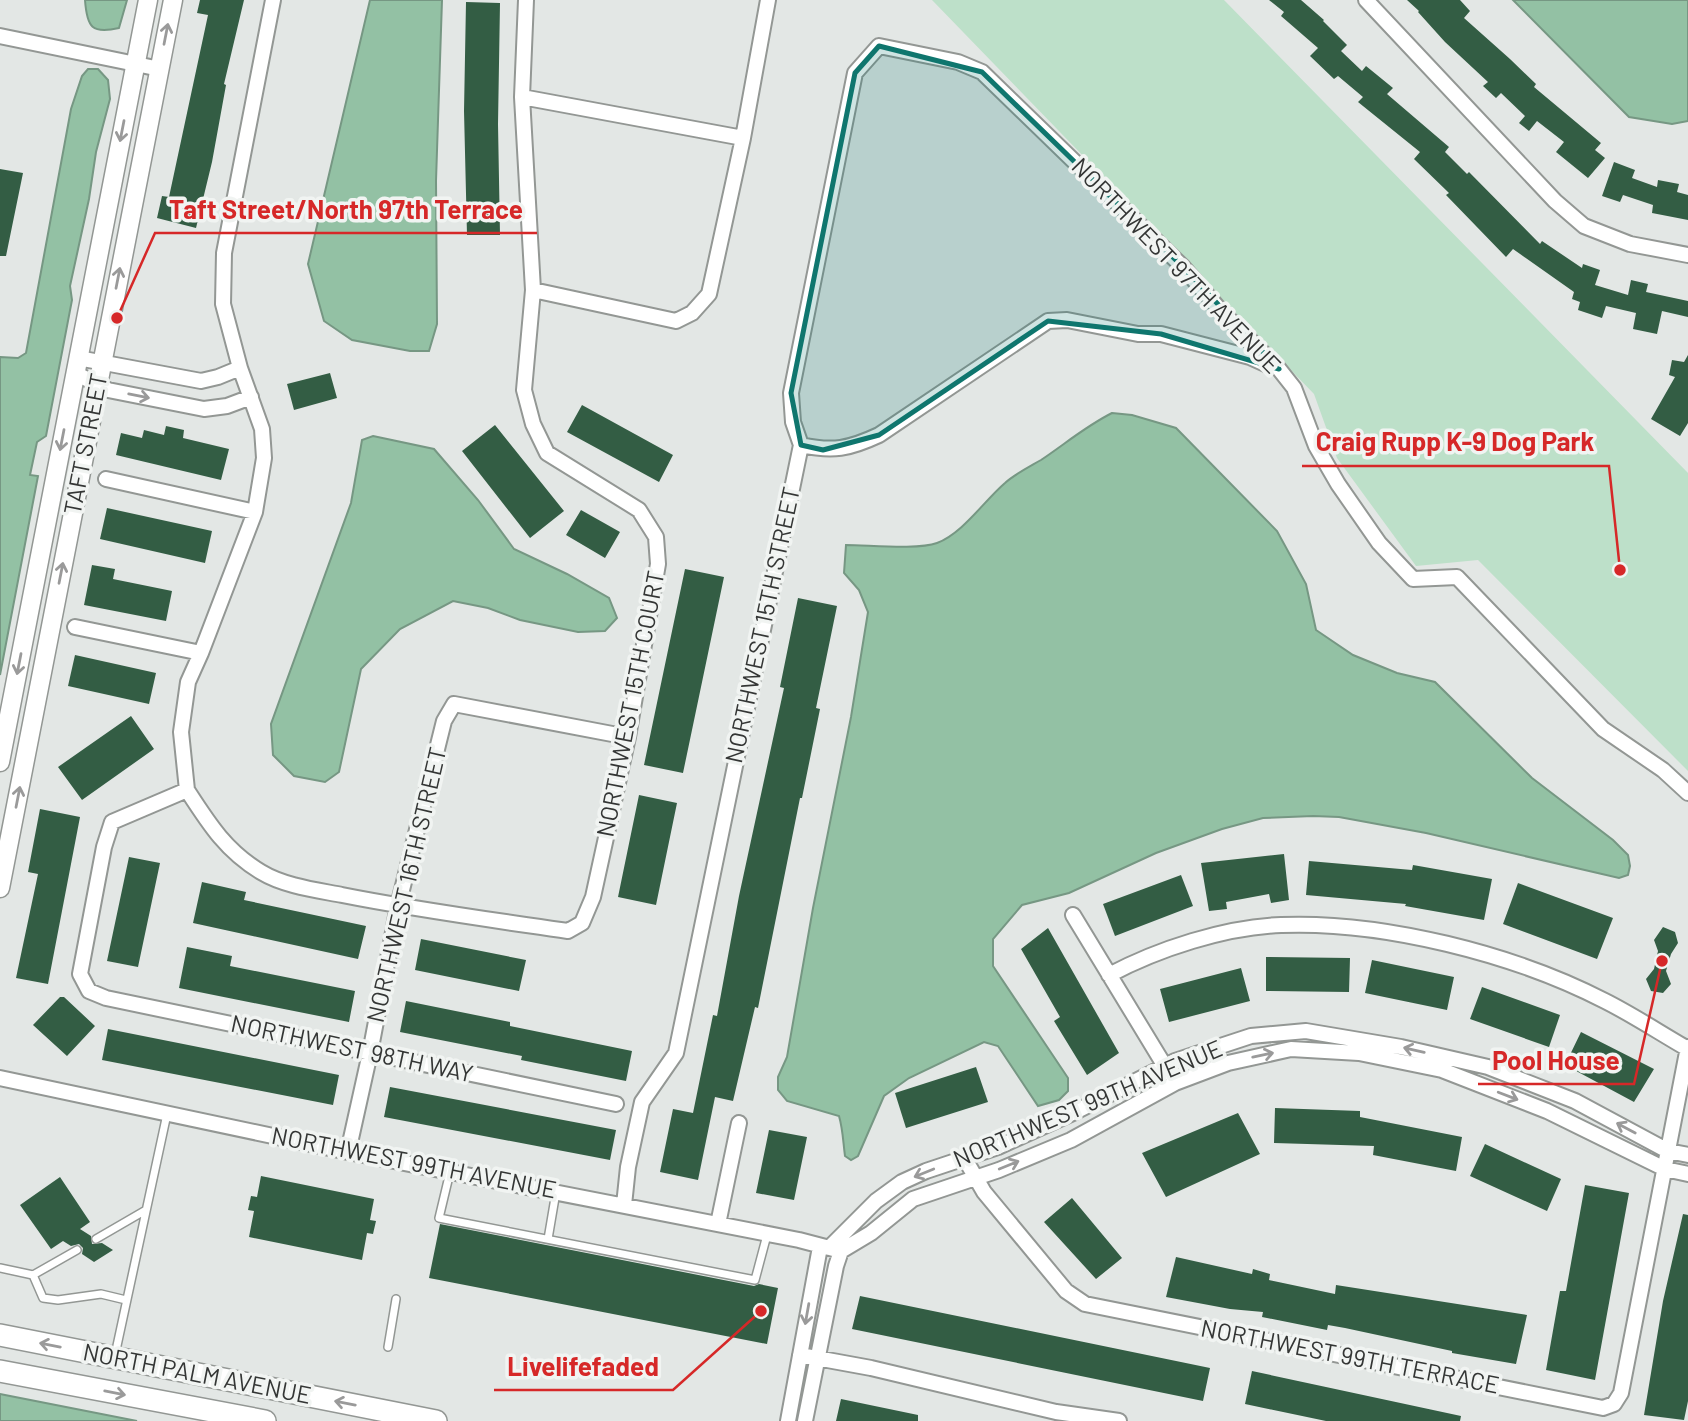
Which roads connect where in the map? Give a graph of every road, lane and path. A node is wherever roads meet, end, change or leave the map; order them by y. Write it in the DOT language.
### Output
graph roads {
  1 [pos="148,0"];
  2 [pos="173,0"];
  3 [pos="273,0"];
  4 [pos="526,0"];
  5 [pos="768,0"];
  6 [pos="1366,0"];
  7 [pos="0,36"];
  8 [pos="879,46"];
  9 [pos="135,64"];
  10 [pos="160,69"];
  11 [pos="522,97"];
  12 [pos="743,138"];
  13 [pos="1688,255"];
  14 [pos="533,290"];
  15 [pos="102,362"];
  16 [pos="77,366"];
  17 [pos="240,368"];
  18 [pos="1279,369"];
  19 [pos="97,385"];
  20 [pos="251,397"];
  21 [pos="801,445"];
  22 [pos="106,479"];
  23 [pos="255,512"];
  24 [pos="75,627"];
  25 [pos="201,653"];
  26 [pos="628,737"];
  27 [pos="0,762"];
  28 [pos="187,790"];
  29 [pos="1688,793"];
  30 [pos="0,888"];
  31 [pos="398,906"];
  32 [pos="1073,915"];
  33 [pos="1109,975"];
  34 [pos="1688,1048"];
  35 [pos="370,1053"];
  36 [pos="1165,1066"];
  37 [pos="0,1078"];
  38 [pos="1175,1083"];
  39 [pos="616,1104"];
  40 [pos="167,1113"];
  41 [pos="739,1123"];
  42 [pos="1668,1151"];
  43 [pos="348,1152"];
  44 [pos="1688,1155"];
  45 [pos="965,1159"];
  46 [pos="1665,1169"];
  47 [pos="450,1171"];
  48 [pos="1688,1174"];
  49 [pos="974,1177"];
  50 [pos="556,1192"];
  51 [pos="624,1205"];
  52 [pos="146,1210"];
  53 [pos="718,1224"];
  54 [pos="767,1235"];
  55 [pos="96,1239"];
  56 [pos="548,1239"];
  57 [pos="830,1249"];
  58 [pos="77,1250"];
  59 [pos="0,1268"];
  60 [pos="33,1275"];
  61 [pos="396,1299"];
  62 [pos="127,1300"];
  63 [pos="0,1335"];
  64 [pos="388,1347"];
  65 [pos="800,1355"];
  66 [pos="114,1357"];
  67 [pos="817,1359"];
  68 [pos="0,1371"];
  69 [pos="265,1421"];
  70 [pos="436,1421"];
  71 [pos="788,1421"];
  72 [pos="805,1421"];
  73 [pos="1119,1421"];
  1 -- 9 [label="street, TAFT STREET"];
  10 -- 2 [label="street, TAFT STREET, one-way"];
  3 -- 17 [label="street"];
  4 -- 11 [label="street"];
  5 -- 12 [label="street"];
  6 -- 13 [label="street"];
  7 -- 9 [label="street"];
  8 -- 18 [label="street, NORTHWEST 97TH AVENUE"];
  8 -- 21 [label="street, NORTHWEST 15TH STREET"];
  9 -- 10 [label="street"];
  9 -- 16 [label="street, TAFT STREET, one-way"];
  15 -- 10 [label="street, TAFT STREET, one-way"];
  11 -- 12 [label="street"];
  11 -- 14 [label="street"];
  12 -- 14 [label="street"];
  14 -- 26 [label="street, NORTHWEST 15TH COURT"];
  15 -- 16 [label="street"];
  15 -- 17 [label="street"];
  15 -- 19 [label="street, TAFT STREET"];
  16 -- 19 [label="street"];
  16 -- 27 [label="street, TAFT STREET, one-way"];
  17 -- 20 [label="street"];
  18 -- 21 [label="street"];
  18 -- 29 [label="street, NORTHWEST 97TH AVENUE"];
  19 -- 20 [label="street, one-way"];
  30 -- 19 [label="street, TAFT STREET, one-way"];
  20 -- 23 [label="street"];
  21 -- 51 [label="street, NORTHWEST 15TH STREET"];
  22 -- 23 [label="street"];
  23 -- 25 [label="street"];
  24 -- 25 [label="street"];
  25 -- 28 [label="street"];
  26 -- 31 [label="street, NORTHWEST 15TH COURT"];
  26 -- 31 [label="street, NORTHWEST 16TH STREET"];
  28 -- 31 [label="street"];
  28 -- 35 [label="street, NORTHWEST 98TH WAY"];
  31 -- 35 [label="street, NORTHWEST 16TH STREET"];
  32 -- 33 [label="street"];
  33 -- 34 [label="street"];
  33 -- 36 [label="street"];
  34 -- 42 [label="street"];
  35 -- 39 [label="street, NORTHWEST 98TH WAY"];
  35 -- 43 [label="street, NORTHWEST 16TH STREET"];
  36 -- 38 [label="street"];
  42 -- 36 [label="street, NORTHWEST 99TH AVENUE, one-way"];
  36 -- 45 [label="street, NORTHWEST 99TH AVENUE"];
  37 -- 40 [label="street, NORTHWEST 99TH AVENUE"];
  38 -- 46 [label="street, NORTHWEST 99TH AVENUE, one-way"];
  49 -- 38 [label="street, NORTHWEST 99TH AVENUE, one-way"];
  40 -- 43 [label="street, NORTHWEST 99TH AVENUE"];
  40 -- 52 [label="lane"];
  41 -- 53 [label="street"];
  42 -- 44 [label="street, NORTHWEST 99TH AVENUE"];
  42 -- 46 [label="street"];
  43 -- 47 [label="street, NORTHWEST 99TH AVENUE"];
  45 -- 49 [label="street"];
  45 -- 57 [label="street, NORTHWEST 99TH AVENUE, one-way"];
  46 -- 48 [label="street, NORTHWEST 99TH AVENUE"];
  46 -- 49 [label="street, NORTHWEST 99TH TERRACE"];
  47 -- 50 [label="street, NORTHWEST 99TH AVENUE"];
  47 -- 56 [label="lane"];
  49 -- 57 [label="street, NORTHWEST 99TH AVENUE"];
  50 -- 51 [label="street, NORTHWEST 99TH AVENUE"];
  50 -- 56 [label="lane"];
  51 -- 53 [label="street, NORTHWEST 99TH AVENUE"];
  52 -- 55 [label="lane"];
  52 -- 62 [label="lane"];
  53 -- 54 [label="street, NORTHWEST 99TH AVENUE"];
  54 -- 56 [label="lane"];
  54 -- 57 [label="street, NORTHWEST 99TH AVENUE"];
  57 -- 65 [label="street, one-way"];
  57 -- 67 [label="street"];
  58 -- 60 [label="lane"];
  59 -- 60 [label="lane"];
  60 -- 62 [label="lane"];
  61 -- 64 [label="lane"];
  62 -- 66 [label="lane"];
  66 -- 63 [label="main road, NORTH PALM AVENUE, one-way"];
  65 -- 67 [label="street"];
  65 -- 71 [label="street"];
  70 -- 66 [label="main road, NORTH PALM AVENUE, one-way"];
  67 -- 72 [label="street"];
  67 -- 73 [label="street"];
  68 -- 69 [label="main road, NORTH PALM AVENUE, one-way"];
}
